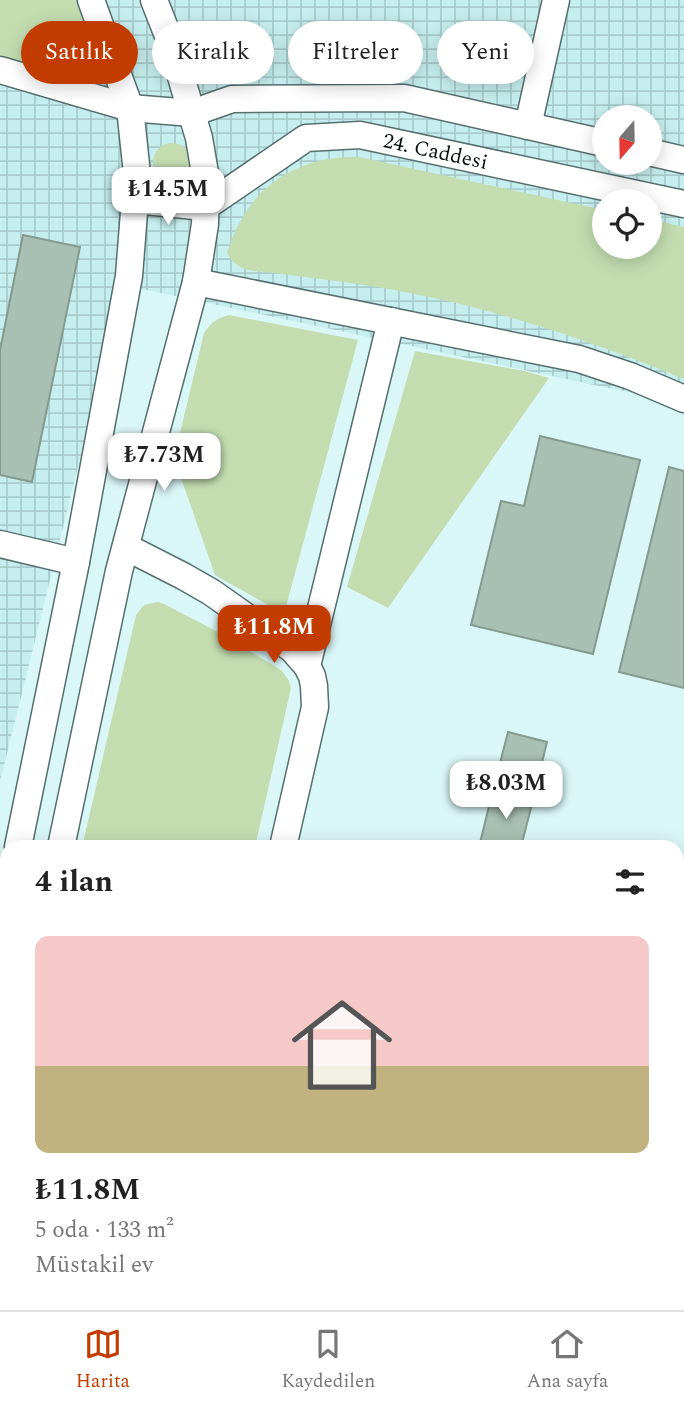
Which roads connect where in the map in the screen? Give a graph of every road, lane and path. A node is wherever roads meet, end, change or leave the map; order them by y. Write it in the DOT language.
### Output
graph roads {
  1 [pos="91,0"];
  2 [pos="154,0"];
  3 [pos="556,0"];
  4 [pos="0,70"];
  5 [pos="130,108"];
  6 [pos="192,113"];
  7 [pos="528,126"];
  8 [pos="592,139"];
  9 [pos="662,155"];
  10 [pos="684,160"];
  11 [pos="135,200"];
  12 [pos="684,204"];
  13 [pos="205,207"];
  14 [pos="196,282"];
  15 [pos="391,321"];
  16 [pos="684,399"];
  17 [pos="0,544"];
  18 [pos="125,547"];
  19 [pos="76,562"];
  20 [pos="307,666"];
  21 [pos="19,840"];
  22 [pos="62,840"];
  23 [pos="286,840"];
  1 -- 5 [label="street"];
  2 -- 6 [label="street"];
  3 -- 7 [label="street"];
  4 -- 5 [label="street"];
  5 -- 6 [label="street"];
  5 -- 11 [label="street"];
  6 -- 7 [label="street, 24. Caddesi"];
  6 -- 13 [label="street"];
  7 -- 8 [label="street, 24. Caddesi"];
  9 -- 10 [label="street"];
  11 -- 13 [label="street"];
  11 -- 19 [label="street"];
  12 -- 13 [label="street, 24. Caddesi"];
  13 -- 14 [label="street"];
  14 -- 15 [label="street"];
  14 -- 18 [label="street"];
  15 -- 16 [label="street"];
  15 -- 20 [label="street"];
  17 -- 19 [label="street"];
  18 -- 20 [label="street"];
  18 -- 22 [label="street"];
  19 -- 21 [label="street"];
  20 -- 23 [label="street"];
}
